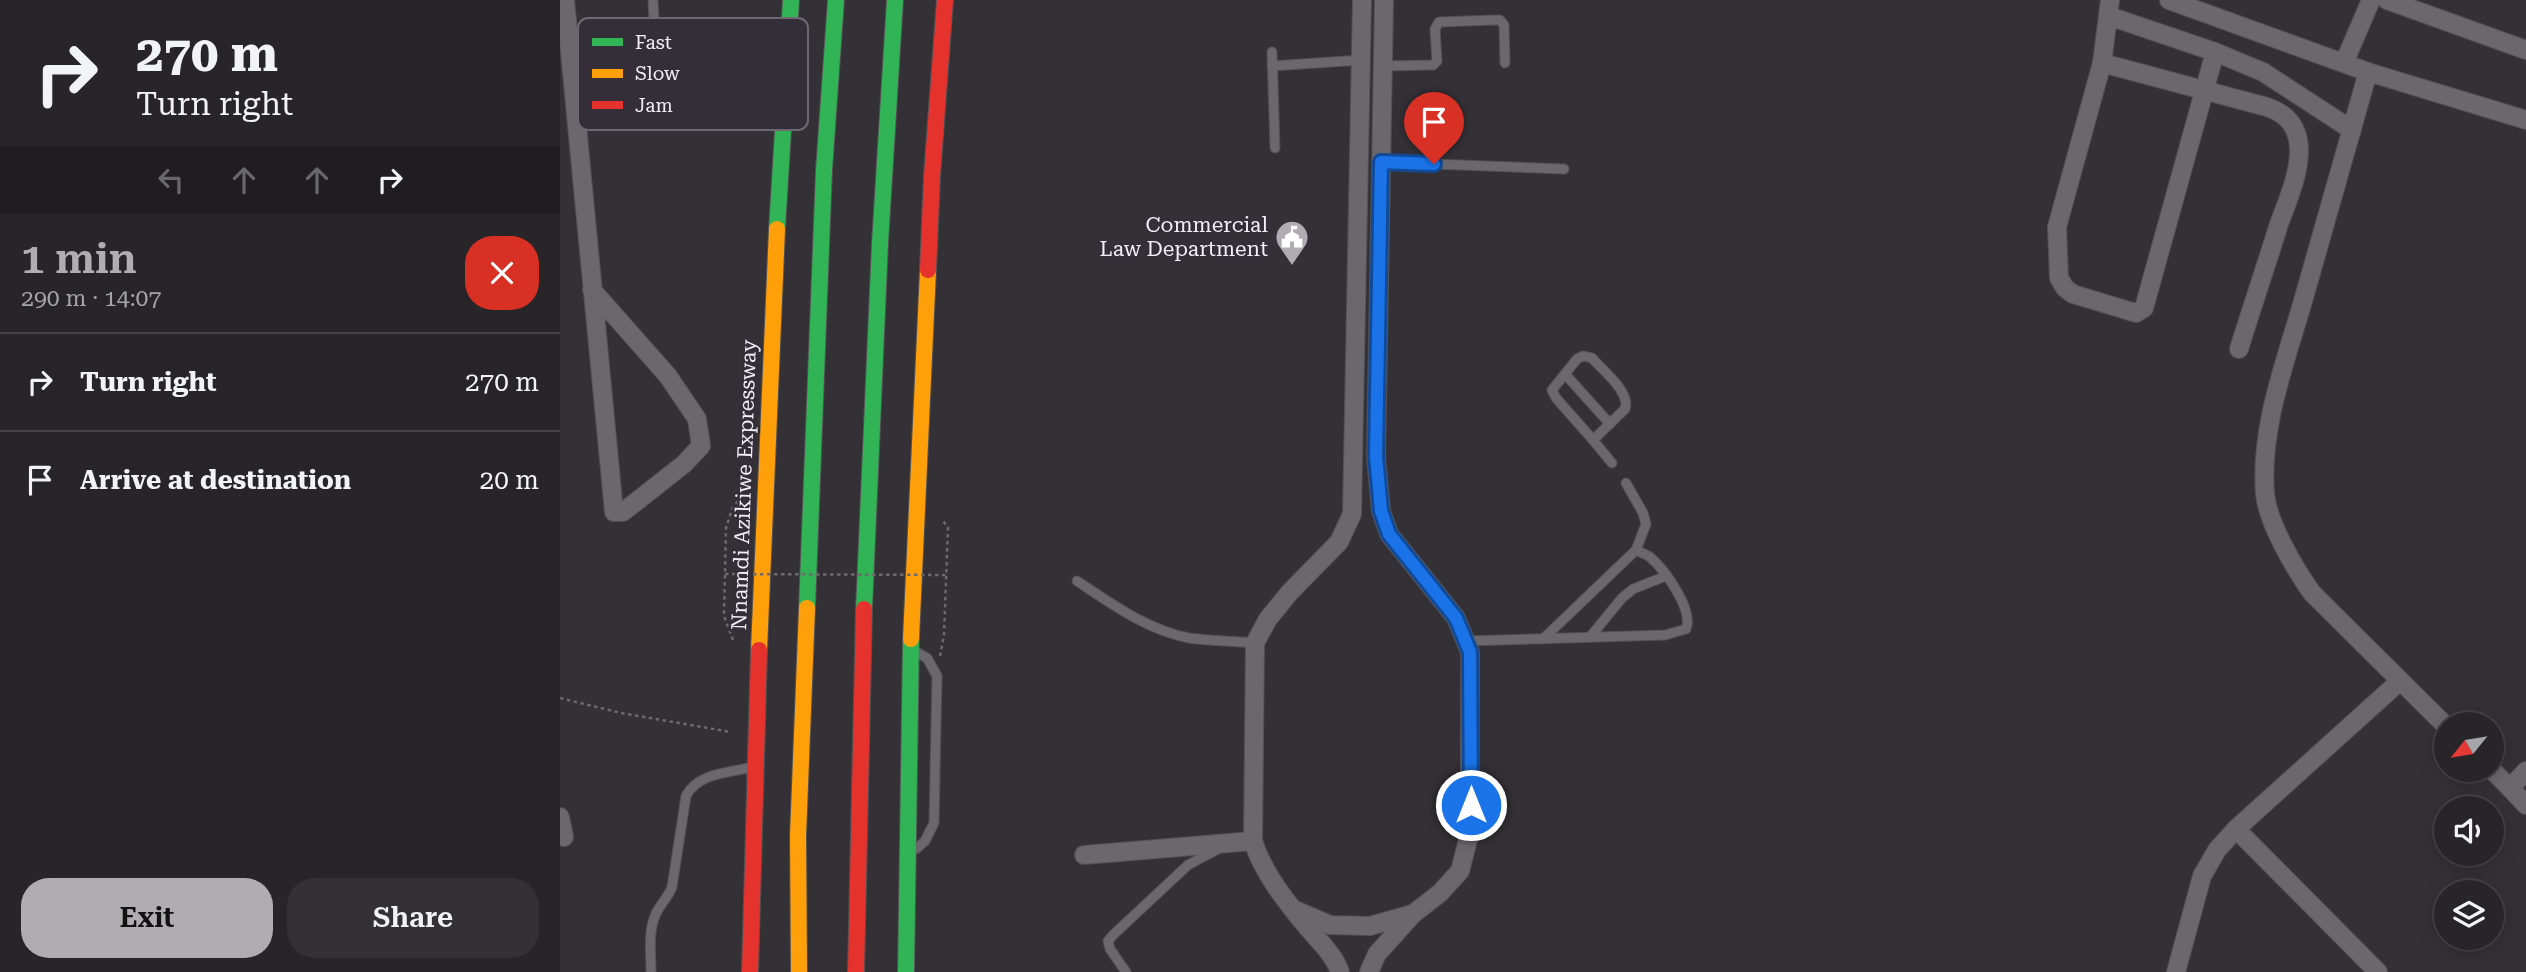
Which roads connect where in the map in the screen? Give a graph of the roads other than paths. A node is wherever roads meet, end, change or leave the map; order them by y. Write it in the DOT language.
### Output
graph roads {
  1 [pos="565,0"];
  2 [pos="653,0"];
  3 [pos="791,0"];
  4 [pos="836,0"];
  5 [pos="895,0"];
  6 [pos="945,0"];
  7 [pos="1362,0"];
  8 [pos="1384,0"];
  9 [pos="2169,0"];
  10 [pos="2371,0"];
  11 [pos="2387,0"];
  12 [pos="2109,8"];
  13 [pos="654,18"];
  14 [pos="790,18"];
  15 [pos="2526,50"];
  16 [pos="1272,52"];
  17 [pos="2215,52"];
  18 [pos="1361,60"];
  19 [pos="1505,63"];
  20 [pos="2102,63"];
  21 [pos="2344,63"];
  22 [pos="1272,66"];
  23 [pos="1383,66"];
  24 [pos="2368,72"];
  25 [pos="2204,91"];
  26 [pos="2526,120"];
  27 [pos="782,130"];
  28 [pos="2352,130"];
  29 [pos="1275,148"];
  30 [pos="1381,162"];
  31 [pos="1564,169"];
  32 [pos="592,290"];
  33 [pos="2239,349"];
  34 [pos="1565,374"];
  35 [pos="1609,424"];
  36 [pos="1593,440"];
  37 [pos="920,454"];
  38 [pos="1612,463"];
  39 [pos="1626,483"];
  40 [pos="899,515"];
  41 [pos="761,541"];
  42 [pos="1636,550"];
  43 [pos="882,564"];
  44 [pos="1666,576"];
  45 [pos="1077,581"];
  46 [pos="864,613"];
  47 [pos="1590,637"];
  48 [pos="1543,639"];
  49 [pos="1465,641"];
  50 [pos="1255,643"];
  51 [pos="775,648"];
  52 [pos="911,648"];
  53 [pos="2400,681"];
  54 [pos="2434,714"];
  55 [pos="786,742"];
  56 [pos="755,766"];
  57 [pos="2526,771"];
  58 [pos="2504,782"];
  59 [pos="2510,788"];
  60 [pos="2526,805"];
  61 [pos="560,817"];
  62 [pos="2236,829"];
  63 [pos="798,836"];
  64 [pos="564,837"];
  65 [pos="1254,841"];
  66 [pos="1233,842"];
  67 [pos="908,855"];
  68 [pos="1084,855"];
  69 [pos="1292,909"];
  70 [pos="1413,914"];
  71 [pos="651,972"];
  72 [pos="750,972"];
  73 [pos="799,972"];
  74 [pos="856,972"];
  75 [pos="906,972"];
  76 [pos="1126,972"];
  77 [pos="1340,972"];
  78 [pos="1369,972"];
  79 [pos="2176,972"];
  80 [pos="2378,972"];
  1 -- 32 [label="street"];
  2 -- 13 [label="lane"];
  3 -- 14 [label="highway, Nnamdi Azikiwe Expressway"];
  4 -- 63 [label="highway"];
  5 -- 46 [label="highway"];
  6 -- 37 [label="highway"];
  7 -- 18 [label="street"];
  8 -- 23 [label="street"];
  9 -- 21 [label="street"];
  10 -- 21 [label="street"];
  11 -- 15 [label="street"];
  12 -- 17 [label="street"];
  12 -- 20 [label="street"];
  16 -- 22 [label="lane"];
  17 -- 25 [label="street"];
  17 -- 28 [label="street"];
  18 -- 22 [label="lane"];
  18 -- 50 [label="street"];
  19 -- 23 [label="lane"];
  20 -- 25 [label="street"];
  20 -- 25 [label="street"];
  21 -- 24 [label="street"];
  22 -- 29 [label="lane"];
  23 -- 30 [label="street"];
  24 -- 26 [label="street"];
  24 -- 28 [label="street"];
  25 -- 33 [label="street"];
  27 -- 41 [label="highway, Nnamdi Azikiwe Expressway"];
  28 -- 53 [label="street"];
  30 -- 31 [label="lane"];
  30 -- 49 [label="street"];
  32 -- 32 [label="street"];
  34 -- 35 [label="lane"];
  34 -- 35 [label="lane"];
  34 -- 36 [label="lane"];
  35 -- 36 [label="lane"];
  36 -- 38 [label="lane"];
  37 -- 40 [label="highway"];
  37 -- 52 [label="highway"];
  39 -- 42 [label="lane"];
  41 -- 51 [label="highway"];
  41 -- 56 [label="highway, Nnamdi Azikiwe Expressway"];
  42 -- 44 [label="lane"];
  42 -- 48 [label="lane"];
  43 -- 46 [label="highway"];
  44 -- 47 [label="lane"];
  44 -- 47 [label="lane"];
  45 -- 50 [label="lane"];
  46 -- 74 [label="highway"];
  47 -- 48 [label="lane"];
  48 -- 49 [label="lane"];
  49 -- 70 [label="street"];
  50 -- 65 [label="street"];
  52 -- 67 [label="highway"];
  52 -- 67 [label="lane"];
  53 -- 54 [label="street"];
  53 -- 62 [label="street"];
  55 -- 63 [label="highway"];
  56 -- 71 [label="lane"];
  56 -- 72 [label="highway, Nnamdi Azikiwe Expressway"];
  57 -- 59 [label="street"];
  58 -- 59 [label="street"];
  59 -- 60 [label="street"];
  61 -- 64 [label="street"];
  62 -- 79 [label="street"];
  62 -- 80 [label="street"];
  63 -- 73 [label="highway"];
  65 -- 66 [label="street"];
  65 -- 69 [label="street"];
  66 -- 68 [label="street"];
  66 -- 76 [label="lane"];
  67 -- 75 [label="highway"];
  69 -- 70 [label="street"];
  69 -- 77 [label="street"];
  70 -- 78 [label="street"];
}
